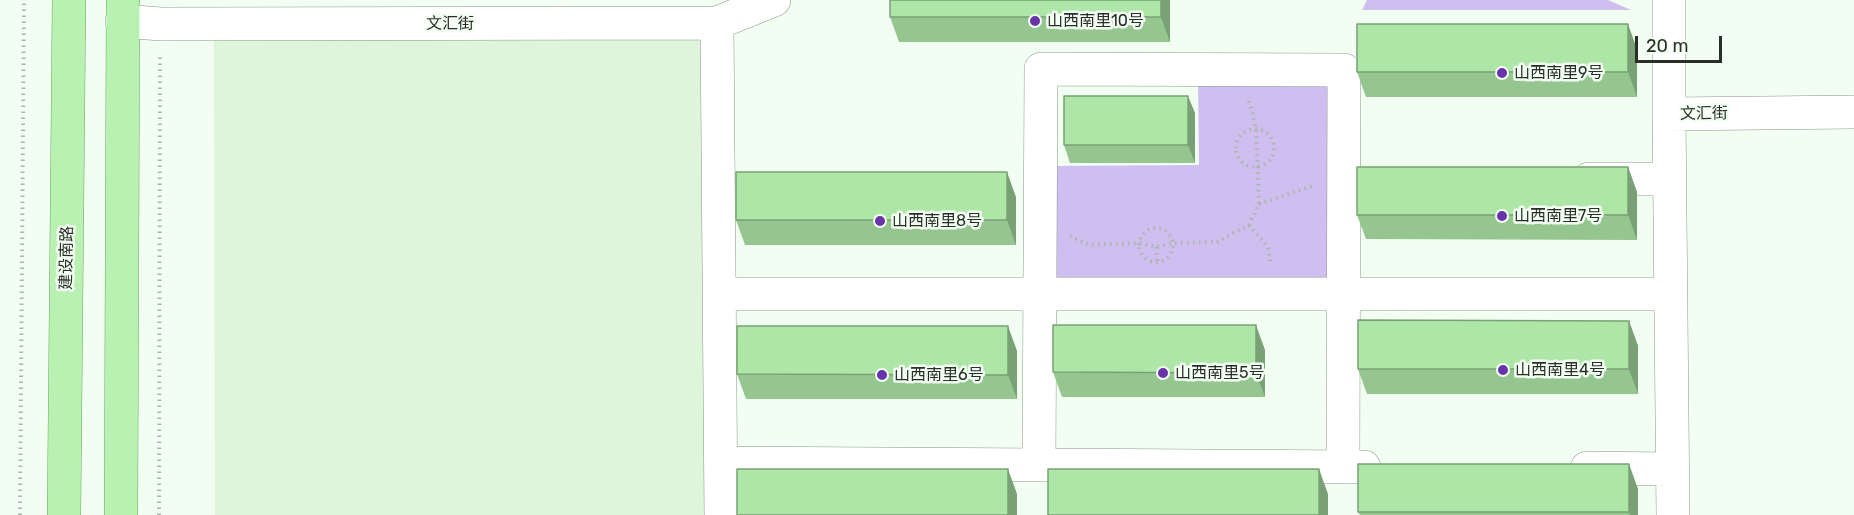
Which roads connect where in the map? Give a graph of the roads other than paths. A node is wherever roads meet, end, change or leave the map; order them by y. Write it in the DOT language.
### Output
graph roads {
  1 [pos="69,0"];
  2 [pos="774,0"];
  3 [pos="1669,0"];
  4 [pos="122,10"];
  5 [pos="322,12"];
  6 [pos="569,12"];
  7 [pos="717,23"];
  8 [pos="1854,112"];
  9 [pos="1669,114"];
  10 [pos="1565,179"];
  11 [pos="1669,179"];
  12 [pos="1379,180"];
  13 [pos="1331,182"];
  14 [pos="719,294"];
  15 [pos="1040,294"];
  16 [pos="1670,294"];
  17 [pos="1343,295"];
  18 [pos="721,463"];
  19 [pos="1039,465"];
  20 [pos="1343,467"];
  21 [pos="1390,468"];
  22 [pos="1555,468"];
  23 [pos="1672,469"];
  24 [pos="64,515"];
  25 [pos="121,515"];
  26 [pos="721,515"];
  27 [pos="1673,515"];
  1 -- 24 [label="main road, 建设南路"];
  2 -- 7 [label="street, 文汇街"];
  3 -- 9 [label="street, 文汇街"];
  4 -- 5 [label="street, 文汇街"];
  4 -- 25 [label="main road"];
  5 -- 6 [label="street, 文汇街"];
  6 -- 7 [label="street, 文汇街"];
  7 -- 14 [label="street"];
  8 -- 9 [label="street, 文汇街"];
  9 -- 11 [label="street"];
  10 -- 11 [label="street"];
  11 -- 16 [label="street"];
  12 -- 13 [label="street"];
  13 -- 15 [label="street"];
  13 -- 17 [label="street"];
  14 -- 15 [label="street"];
  14 -- 18 [label="street"];
  15 -- 17 [label="street"];
  15 -- 19 [label="street"];
  16 -- 17 [label="street"];
  16 -- 23 [label="street"];
  17 -- 20 [label="street"];
  18 -- 19 [label="street"];
  18 -- 26 [label="street"];
  19 -- 20 [label="street"];
  20 -- 21 [label="street"];
  22 -- 23 [label="street"];
  23 -- 27 [label="street"];
}
